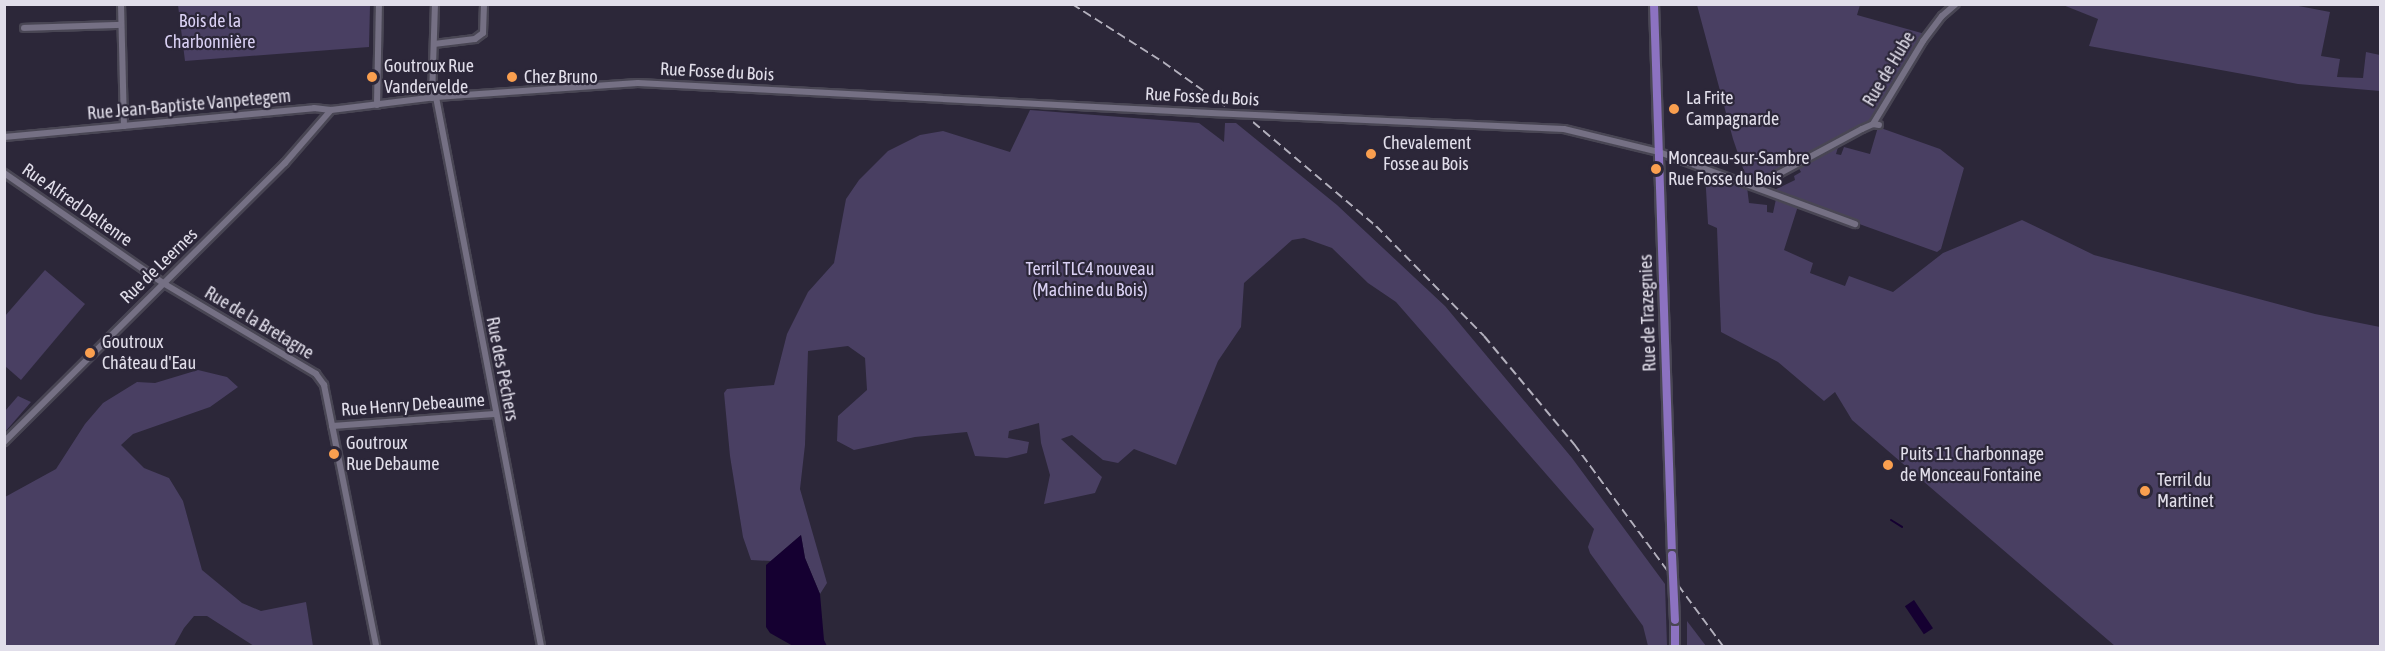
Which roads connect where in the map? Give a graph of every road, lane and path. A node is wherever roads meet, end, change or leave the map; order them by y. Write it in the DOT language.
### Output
graph roads {
  1 [pos="121,4"];
  2 [pos="380,4"];
  3 [pos="435,4"];
  4 [pos="484,4"];
  5 [pos="1654,4"];
  6 [pos="1956,4"];
  7 [pos="121,25"];
  8 [pos="24,28"];
  9 [pos="434,44"];
  10 [pos="434,98"];
  11 [pos="377,105"];
  12 [pos="331,110"];
  13 [pos="124,126"];
  14 [pos="4,137"];
  15 [pos="1659,152"];
  16 [pos="4,173"];
  17 [pos="1756,186"];
  18 [pos="1855,224"];
  19 [pos="163,283"];
  20 [pos="495,414"];
  21 [pos="333,426"];
  22 [pos="4,442"];
  23 [pos="376,646"];
  24 [pos="541,646"];
  25 [pos="1675,646"];
  1 -- 7 [label="street"];
  2 -- 11 [label="street"];
  3 -- 9 [label="street, Rue des Pêchers"];
  4 -- 9 [label="street"];
  5 -- 15 [label="main road, Rue de Trazegnies"];
  6 -- 17 [label="street, Rue de Hube"];
  7 -- 8 [label="street"];
  7 -- 13 [label="street"];
  9 -- 10 [label="street, Rue des Pêchers"];
  10 -- 11 [label="street, Rue Jean-Baptiste Vanpetegem"];
  10 -- 15 [label="street, Rue Fosse du Bois"];
  10 -- 20 [label="street, Rue des Pêchers"];
  11 -- 12 [label="street, Rue Jean-Baptiste Vanpetegem"];
  12 -- 13 [label="street, Rue Jean-Baptiste Vanpetegem"];
  12 -- 19 [label="street, Rue de Leernes"];
  13 -- 14 [label="street, Rue Jean-Baptiste Vanpetegem"];
  15 -- 17 [label="street, Rue Fosse du Bois"];
  15 -- 25 [label="main road, Rue de Trazegnies, bridge"];
  16 -- 19 [label="street, Rue Alfred Deltenre"];
  17 -- 18 [label="street, Rue Fosse du Bois"];
  19 -- 21 [label="street, Rue de la Bretagne"];
  19 -- 22 [label="street, Rue de Leernes"];
  20 -- 21 [label="street, Rue Henry Debeaume"];
  20 -- 24 [label="street, Rue des Pêchers"];
  21 -- 23 [label="street, Rue de la Bretagne"];
}
